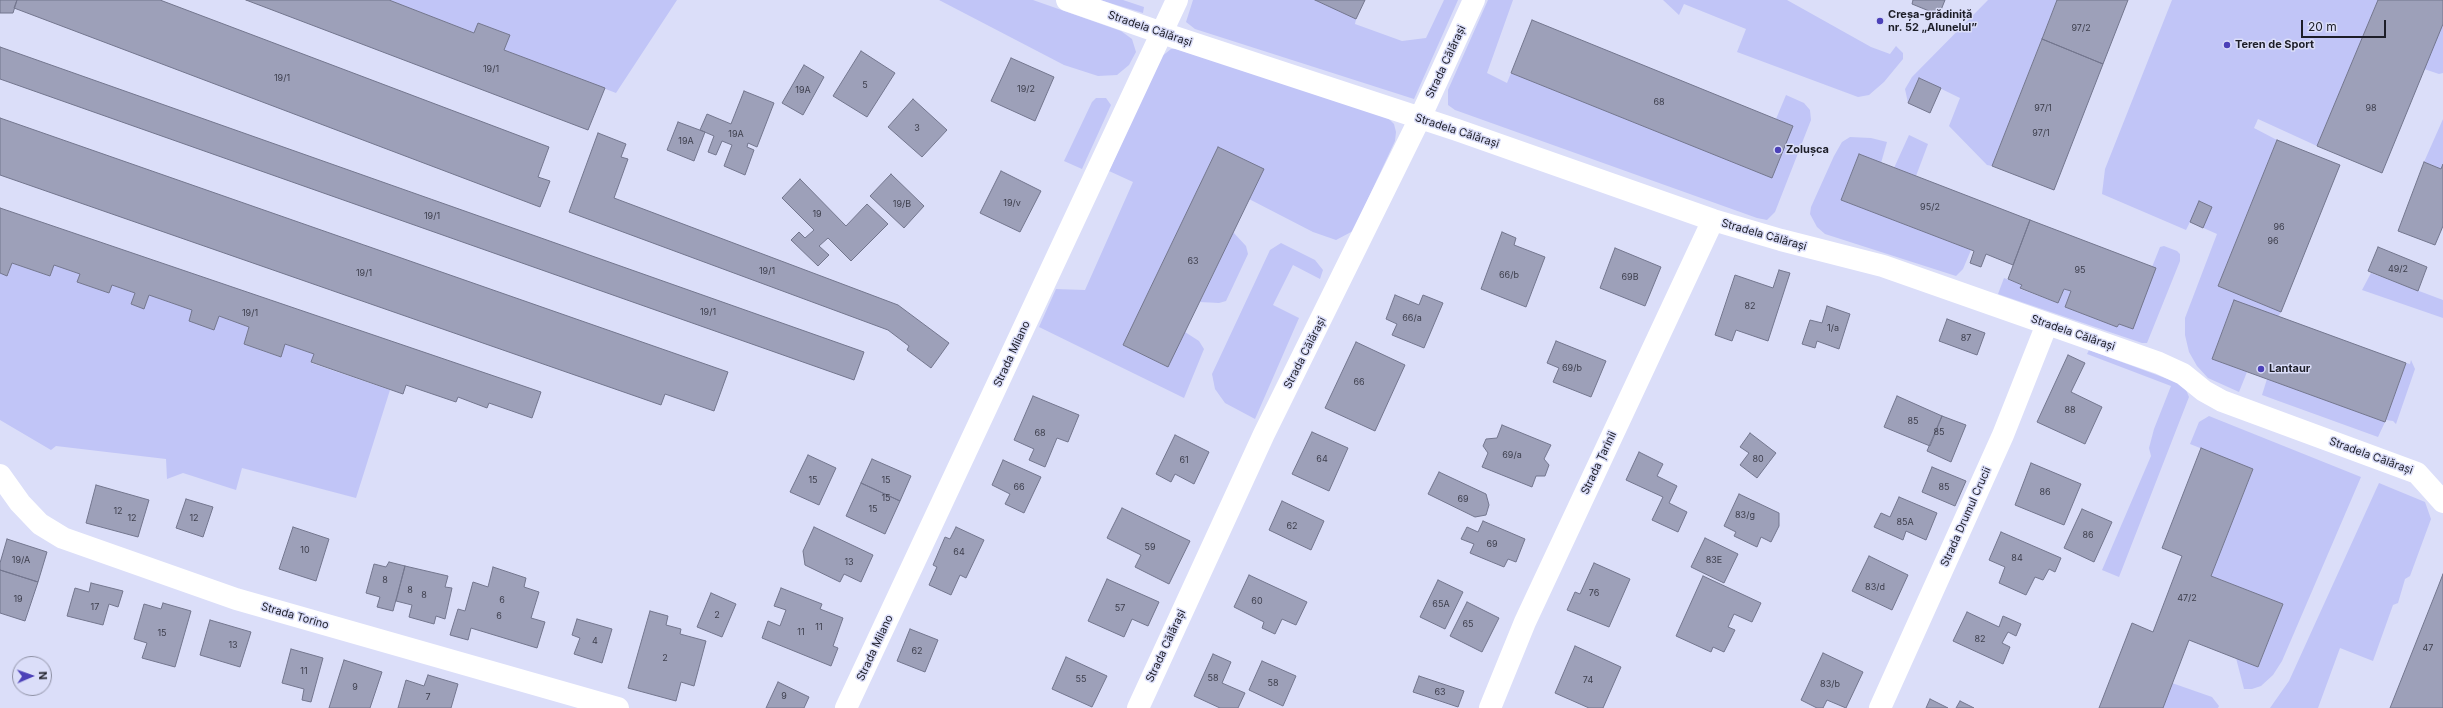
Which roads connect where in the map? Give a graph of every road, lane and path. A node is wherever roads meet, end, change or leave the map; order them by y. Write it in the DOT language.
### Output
graph roads {
  1 [pos="1066,0"];
  2 [pos="1177,0"];
  3 [pos="1474,0"];
  4 [pos="1162,33"];
  5 [pos="1420,118"];
  6 [pos="1713,220"];
  7 [pos="2047,324"];
  8 [pos="0,475"];
  9 [pos="2443,502"];
  10 [pos="618,708"];
  11 [pos="846,708"];
  12 [pos="1138,708"];
  13 [pos="1490,708"];
  14 [pos="1880,708"];
  1 -- 4 [label="street, Stradela Călărași"];
  2 -- 4 [label="street, Strada Milano"];
  3 -- 5 [label="street, Strada Călărași"];
  4 -- 5 [label="street, Stradela Călărași"];
  4 -- 11 [label="street, Strada Milano"];
  5 -- 6 [label="street, Stradela Călărași"];
  5 -- 12 [label="street, Strada Călărași"];
  6 -- 7 [label="street, Stradela Călărași"];
  6 -- 13 [label="street, Strada Țarinii"];
  7 -- 9 [label="street, Stradela Călărași"];
  7 -- 14 [label="street, Strada Drumul Crucii"];
  8 -- 10 [label="street, Strada Torino"];
}
